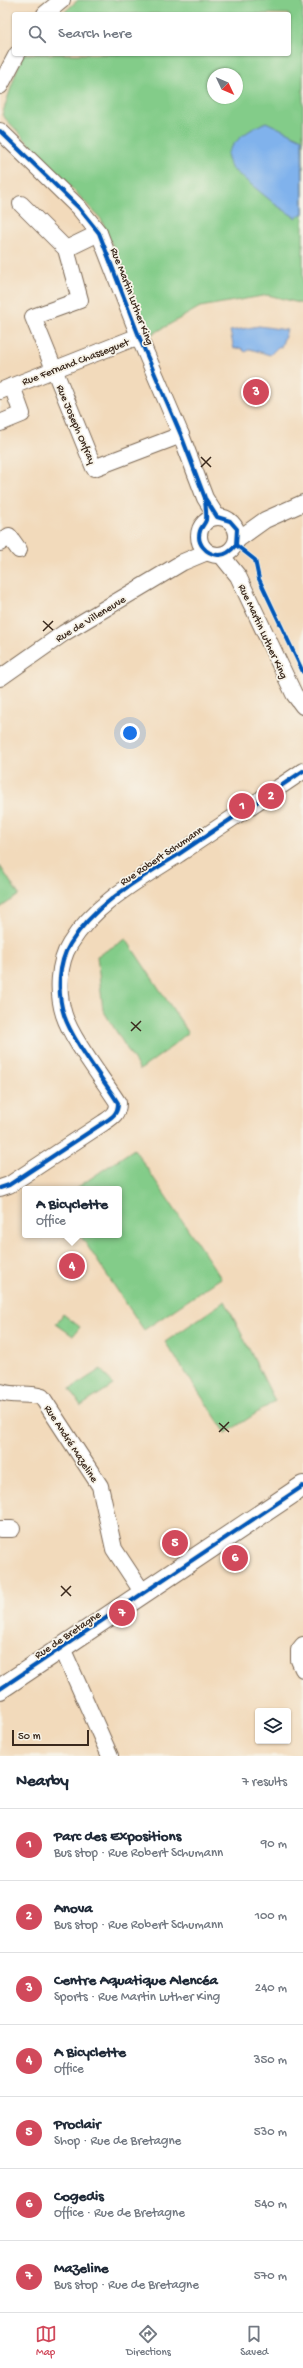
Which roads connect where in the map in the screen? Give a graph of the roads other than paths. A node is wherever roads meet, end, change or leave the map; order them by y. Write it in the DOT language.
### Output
graph roads {
  1 [pos="62,0"];
  2 [pos="47,12"];
  3 [pos="16,56"];
  4 [pos="0,86"];
  5 [pos="0,131"];
  6 [pos="21,204"];
  7 [pos="99,233"];
  8 [pos="66,249"];
  9 [pos="139,336"];
  10 [pos="54,369"];
  11 [pos="6,388"];
  12 [pos="0,422"];
  13 [pos="181,435"];
  14 [pos="303,503"];
  15 [pos="265,520"];
  16 [pos="213,523"];
  17 [pos="0,543"];
  18 [pos="225,549"];
  19 [pos="19,550"];
  20 [pos="184,562"];
  21 [pos="0,678"];
  22 [pos="298,700"];
  23 [pos="303,719"];
  24 [pos="303,771"];
  25 [pos="0,1188"];
  26 [pos="0,1390"];
  27 [pos="303,1486"];
  28 [pos="143,1594"];
  29 [pos="303,1645"];
  30 [pos="62,1648"];
  31 [pos="303,1669"];
  32 [pos="0,1689"];
  33 [pos="110,1756"];
  1 -- 2 [label="street"];
  3 -- 4 [label="street"];
  5 -- 7 [label="street, Rue Martin Luther King"];
  6 -- 8 [label="street"];
  7 -- 8 [label="street"];
  7 -- 9 [label="street, Rue Martin Luther King"];
  8 -- 10 [label="street, Rue Joseph Onfray"];
  9 -- 10 [label="street, Rue Fernand Chasseguet"];
  9 -- 13 [label="street, Rue Martin Luther King"];
  10 -- 11 [label="street, Rue Fernand Chasseguet"];
  10 -- 13 [label="street, Rue Joseph Onfray"];
  11 -- 12 [label="street, Rue Fernand Chasseguet"];
  13 -- 16 [label="street, Rue Martin Luther King"];
  14 -- 15 [label="street"];
  15 -- 16 [label="street"];
  15 -- 18 [label="street, Rue de Villeneuve"];
  16 -- 18 [label="street"];
  16 -- 18 [label="street"];
  16 -- 20 [label="street"];
  17 -- 19 [label="street"];
  18 -- 20 [label="street, Rue de Villeneuve"];
  18 -- 22 [label="street, Rue Martin Luther King"];
  20 -- 21 [label="street, Rue de Villeneuve"];
  22 -- 23 [label="street, Rue Martin Luther King"];
  24 -- 25 [label="street, Rue Robert Schumann"];
  26 -- 28 [label="street, Rue André Mazeline"];
  27 -- 28 [label="main road, Rue de Bretagne"];
  28 -- 30 [label="main road, Rue de Bretagne"];
  29 -- 31 [label="street"];
  30 -- 32 [label="main road, Rue de Bretagne"];
  30 -- 33 [label="street"];
}
